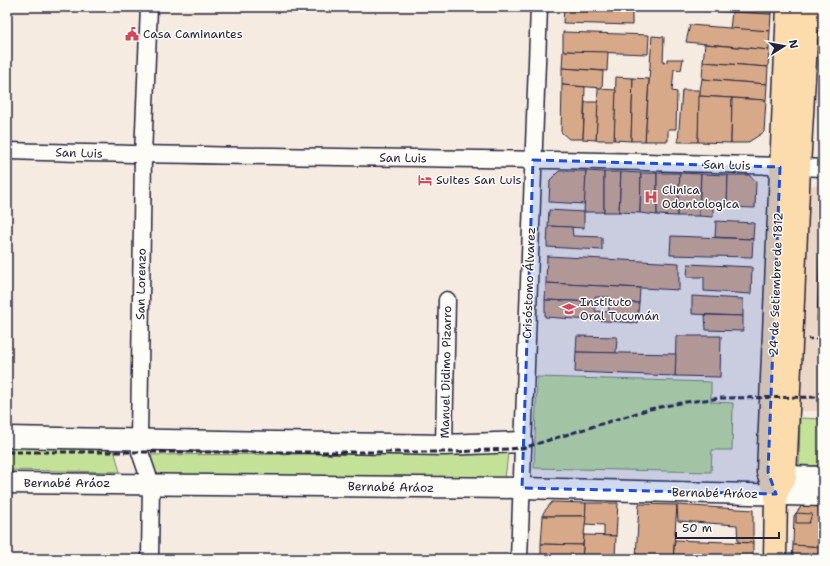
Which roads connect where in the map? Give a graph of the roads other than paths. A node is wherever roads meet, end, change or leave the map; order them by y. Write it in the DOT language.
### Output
graph roads {
  1 [pos="149,7"];
  2 [pos="539,7"];
  3 [pos="788,7"];
  4 [pos="808,7"];
  5 [pos="7,151"];
  6 [pos="143,155"];
  7 [pos="533,160"];
  8 [pos="790,167"];
  9 [pos="823,168"];
  10 [pos="447,300"];
  11 [pos="7,437"];
  12 [pos="139,440"];
  13 [pos="522,442"];
  14 [pos="444,445"];
  15 [pos="823,478"];
  16 [pos="7,483"];
  17 [pos="151,484"];
  18 [pos="780,486"];
  19 [pos="522,488"];
  20 [pos="823,496"];
  21 [pos="150,559"];
  22 [pos="518,559"];
  23 [pos="775,559"];
  1 -- 6 [label="street, San Lorenzo"];
  2 -- 7 [label="street, Crisóstomo Álvarez"];
  3 -- 8 [label="main road, 24 de Setiembre de 1812"];
  4 -- 8 [label="main road, 24 de Setiembre de 1812"];
  5 -- 6 [label="street, San Luis"];
  6 -- 7 [label="street, San Luis"];
  6 -- 12 [label="street, San Lorenzo"];
  7 -- 8 [label="street, San Luis"];
  7 -- 13 [label="street, Crisóstomo Álvarez"];
  8 -- 9 [label="street, San Luis"];
  8 -- 18 [label="main road, 24 de Setiembre de 1812"];
  10 -- 14 [label="street, Manuel Didimo Pizarro"];
  11 -- 12 [label="street"];
  12 -- 14 [label="street"];
  12 -- 17 [label="street, San Lorenzo"];
  13 -- 14 [label="street"];
  13 -- 19 [label="street, Crisóstomo Álvarez"];
  15 -- 18 [label="main road"];
  16 -- 17 [label="street, Bernabé Aráoz"];
  17 -- 19 [label="street, Bernabé Aráoz"];
  17 -- 21 [label="street, San Lorenzo"];
  18 -- 19 [label="street, Bernabé Aráoz"];
  18 -- 20 [label="street, Bernabé Aráoz"];
  18 -- 23 [label="main road, 24 de Setiembre de 1812"];
  19 -- 22 [label="street, Crisóstomo Álvarez"];
}
